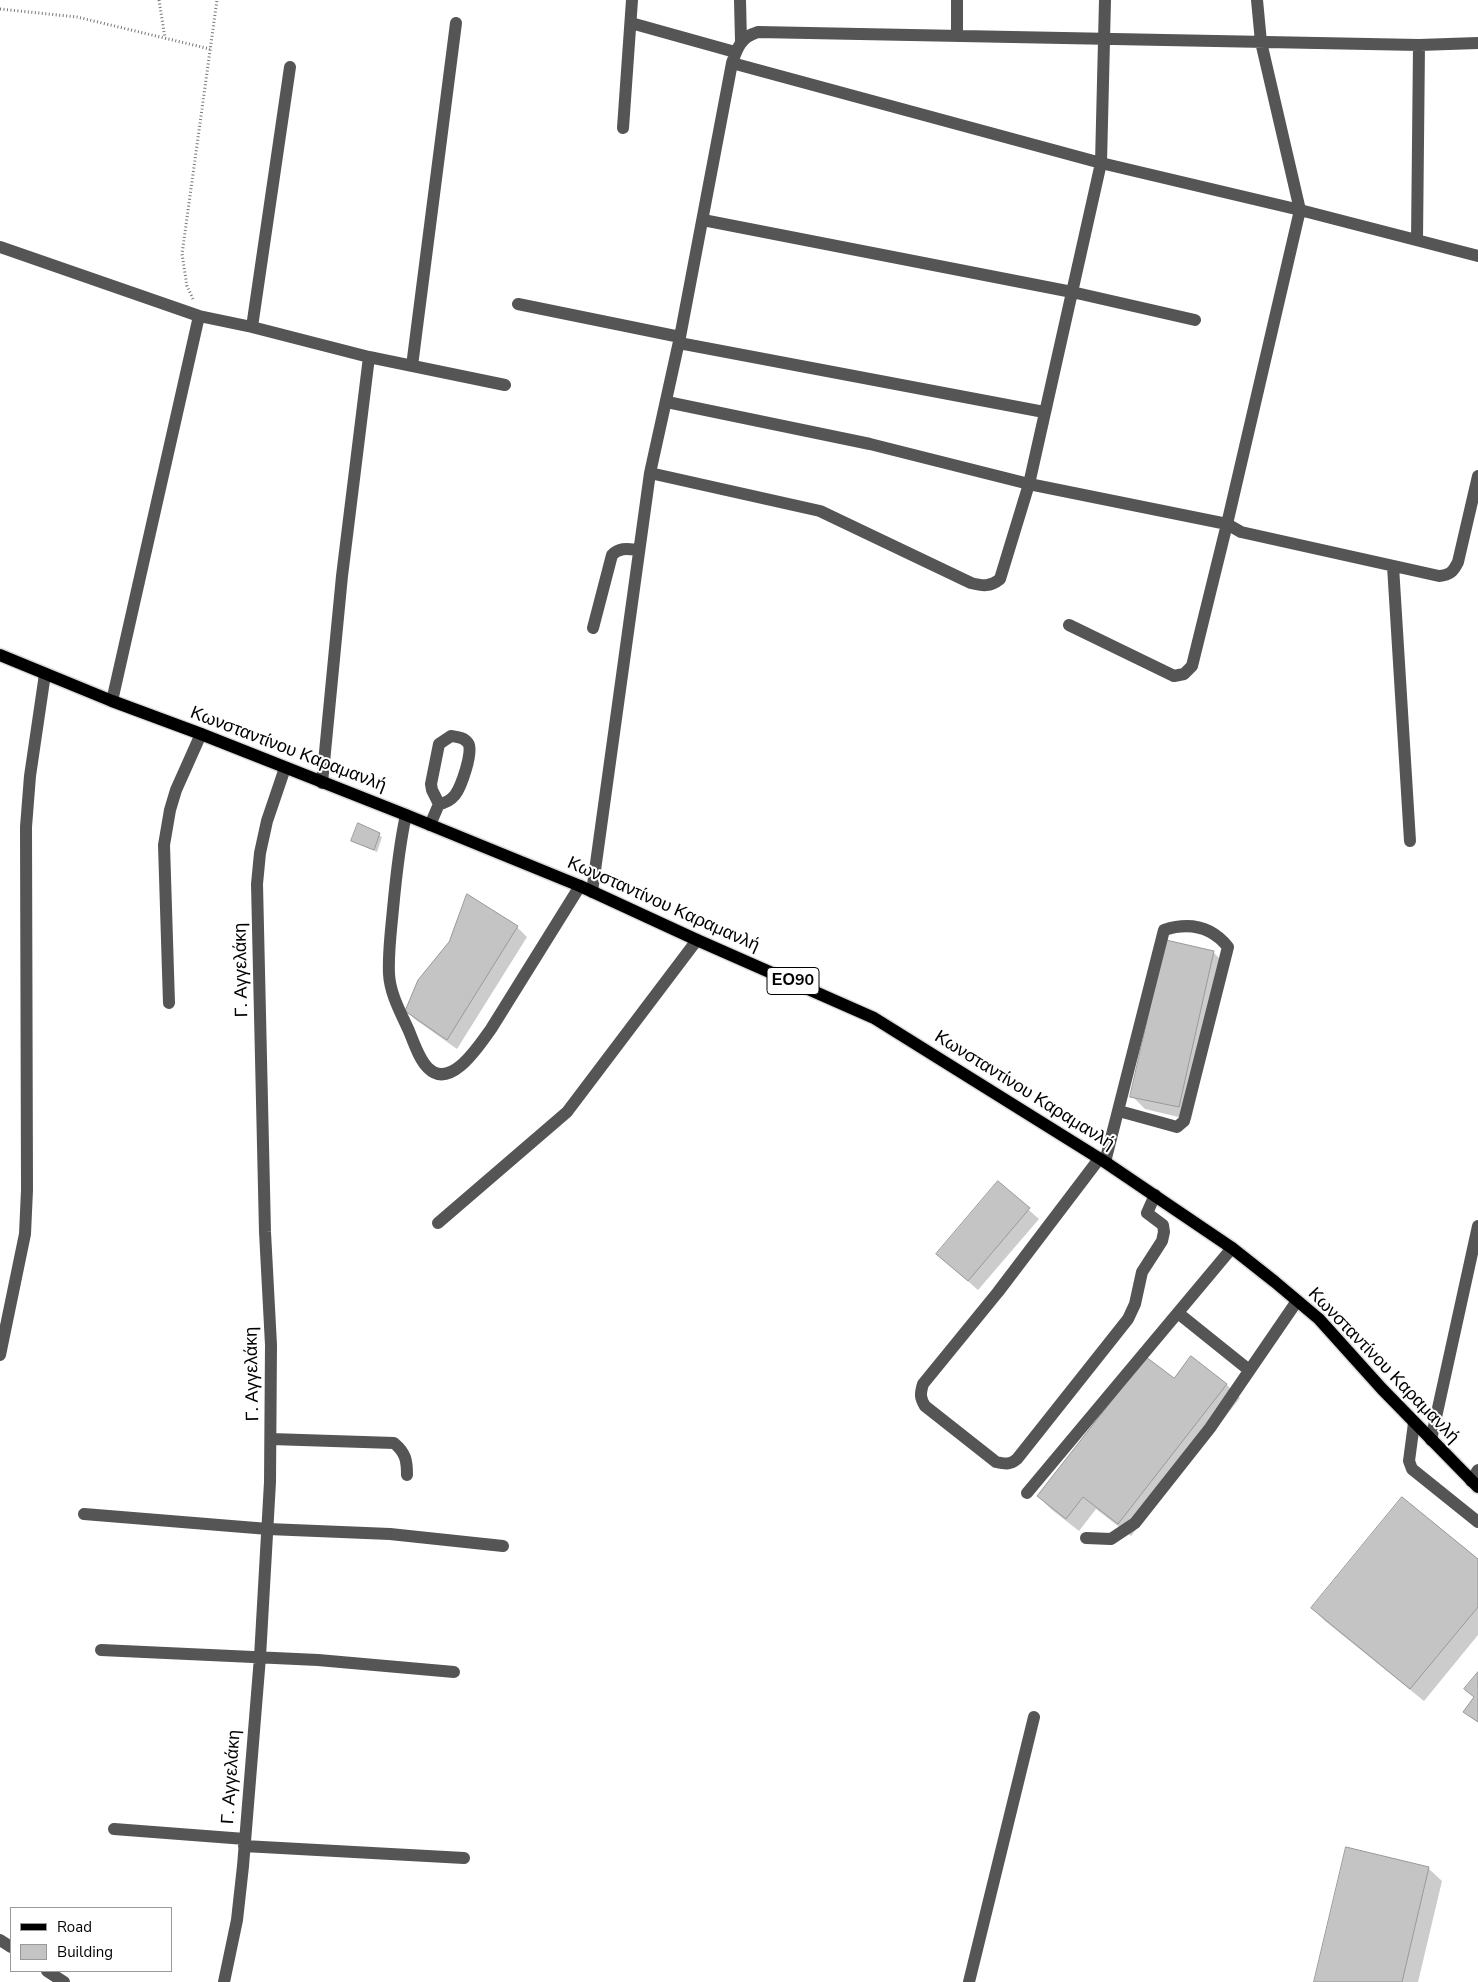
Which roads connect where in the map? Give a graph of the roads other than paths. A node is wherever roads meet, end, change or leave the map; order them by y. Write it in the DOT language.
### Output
graph roads {
  1 [pos="632,0"];
  2 [pos="740,0"];
  3 [pos="957,0"];
  4 [pos="1105,0"];
  5 [pos="1257,0"];
  6 [pos="456,23"];
  7 [pos="631,23"];
  8 [pos="957,36"];
  9 [pos="1105,40"];
  10 [pos="1260,42"];
  11 [pos="1478,43"];
  12 [pos="1420,45"];
  13 [pos="736,52"];
  14 [pos="290,67"];
  15 [pos="624,128"];
  16 [pos="1101,162"];
  17 [pos="1300,210"];
  18 [pos="703,220"];
  19 [pos="1417,240"];
  20 [pos="0,247"];
  21 [pos="1478,256"];
  22 [pos="1072,292"];
  23 [pos="518,304"];
  24 [pos="200,316"];
  25 [pos="1195,320"];
  26 [pos="252,327"];
  27 [pos="680,340"];
  28 [pos="369,356"];
  29 [pos="412,366"];
  30 [pos="505,384"];
  31 [pos="667,402"];
  32 [pos="1044,412"];
  33 [pos="650,474"];
  34 [pos="1478,476"];
  35 [pos="1029,484"];
  36 [pos="1227,524"];
  37 [pos="639,550"];
  38 [pos="1393,566"];
  39 [pos="1069,625"];
  40 [pos="593,628"];
  41 [pos="0,655"];
  42 [pos="45,674"];
  43 [pos="112,701"];
  44 [pos="201,734"];
  45 [pos="285,768"];
  46 [pos="322,783"];
  47 [pos="439,804"];
  48 [pos="406,815"];
  49 [pos="430,825"];
  50 [pos="1410,841"];
  51 [pos="580,886"];
  52 [pos="592,892"];
  53 [pos="697,940"];
  54 [pos="169,1003"];
  55 [pos="1119,1111"];
  56 [pos="1102,1161"];
  57 [pos="1154,1195"];
  58 [pos="438,1223"];
  59 [pos="1478,1226"];
  60 [pos="1232,1248"];
  61 [pos="1297,1301"];
  62 [pos="1178,1313"];
  63 [pos="0,1349"];
  64 [pos="0,1355"];
  65 [pos="1249,1370"];
  66 [pos="1414,1422"];
  67 [pos="272,1439"];
  68 [pos="1431,1440"];
  69 [pos="1478,1470"];
  70 [pos="407,1475"];
  71 [pos="1474,1484"];
  72 [pos="1026,1493"];
  73 [pos="84,1514"];
  74 [pos="1478,1522"];
  75 [pos="268,1529"];
  76 [pos="1086,1538"];
  77 [pos="503,1546"];
  78 [pos="101,1650"];
  79 [pos="260,1657"];
  80 [pos="454,1672"];
  81 [pos="1034,1717"];
  82 [pos="114,1829"];
  83 [pos="245,1842"];
  84 [pos="464,1858"];
  85 [pos="49,1972"];
  86 [pos="64,1982"];
  87 [pos="224,1982"];
  88 [pos="969,1982"];
  1 -- 7 [label="street"];
  2 -- 13 [label="street"];
  3 -- 8 [label="street"];
  4 -- 9 [label="street"];
  5 -- 10 [label="street"];
  6 -- 29 [label="street"];
  7 -- 13 [label="street"];
  7 -- 15 [label="street"];
  8 -- 9 [label="street"];
  8 -- 13 [label="street"];
  9 -- 10 [label="street"];
  9 -- 16 [label="street"];
  10 -- 12 [label="street"];
  10 -- 17 [label="street"];
  11 -- 12 [label="street"];
  12 -- 19 [label="street"];
  13 -- 16 [label="street"];
  13 -- 18 [label="street"];
  14 -- 26 [label="street"];
  16 -- 17 [label="street"];
  16 -- 22 [label="street"];
  17 -- 19 [label="street"];
  17 -- 36 [label="street"];
  18 -- 22 [label="street"];
  18 -- 27 [label="street"];
  19 -- 21 [label="street"];
  20 -- 24 [label="street"];
  22 -- 25 [label="street"];
  22 -- 32 [label="street"];
  23 -- 27 [label="street"];
  24 -- 26 [label="street"];
  24 -- 43 [label="street"];
  26 -- 28 [label="street"];
  27 -- 31 [label="street"];
  27 -- 32 [label="street"];
  28 -- 29 [label="street"];
  28 -- 46 [label="street"];
  29 -- 30 [label="street"];
  31 -- 33 [label="street"];
  31 -- 35 [label="street"];
  32 -- 35 [label="street"];
  33 -- 35 [label="street"];
  33 -- 37 [label="street"];
  34 -- 38 [label="street"];
  35 -- 36 [label="street"];
  36 -- 38 [label="street"];
  36 -- 39 [label="street"];
  37 -- 40 [label="street"];
  37 -- 52 [label="street"];
  38 -- 50 [label="street"];
  41 -- 42 [label="main road, Κωνσταντίνου Καραμανλή / ΕΟ90"];
  42 -- 43 [label="main road, Κωνσταντίνου Καραμανλή / ΕΟ90"];
  42 -- 63 [label="street"];
  43 -- 44 [label="main road, Κωνσταντίνου Καραμανλή / ΕΟ90"];
  44 -- 45 [label="main road, Κωνσταντίνου Καραμανλή / ΕΟ90"];
  44 -- 54 [label="street"];
  45 -- 46 [label="main road, Κωνσταντίνου Καραμανλή / ΕΟ90"];
  45 -- 67 [label="street, Γ. Αγγελάκη"];
  46 -- 48 [label="main road, Κωνσταντίνου Καραμανλή / ΕΟ90"];
  47 -- 47 [label="street"];
  47 -- 49 [label="street"];
  48 -- 49 [label="main road, Κωνσταντίνου Καραμανλή / ΕΟ90"];
  48 -- 51 [label="street"];
  49 -- 51 [label="main road, Κωνσταντίνου Καραμανλή / ΕΟ90"];
  51 -- 52 [label="main road, Κωνσταντίνου Καραμανλή / ΕΟ90"];
  52 -- 53 [label="main road, Κωνσταντίνου Καραμανλή / ΕΟ90"];
  53 -- 56 [label="main road, Κωνσταντίνου Καραμανλή / ΕΟ90"];
  53 -- 58 [label="street"];
  55 -- 55 [label="street"];
  55 -- 56 [label="street"];
  56 -- 57 [label="main road, Κωνσταντίνου Καραμανλή / ΕΟ90"];
  56 -- 57 [label="street"];
  57 -- 60 [label="main road, Κωνσταντίνου Καραμανλή / ΕΟ90"];
  59 -- 68 [label="street"];
  60 -- 61 [label="main road, Κωνσταντίνου Καραμανλή / ΕΟ90"];
  60 -- 62 [label="street"];
  61 -- 65 [label="street"];
  61 -- 66 [label="main road, Κωνσταντίνου Καραμανλή / ΕΟ90"];
  62 -- 65 [label="street"];
  62 -- 72 [label="street"];
  63 -- 64 [label="street"];
  65 -- 76 [label="street"];
  66 -- 68 [label="main road, Κωνσταντίνου Καραμανλή / ΕΟ90"];
  66 -- 74 [label="street"];
  67 -- 70 [label="street"];
  67 -- 75 [label="street, Γ. Αγγελάκη"];
  68 -- 71 [label="main road, Κωνσταντίνου Καραμανλή / ΕΟ90"];
  69 -- 71 [label="street"];
  73 -- 75 [label="street"];
  75 -- 77 [label="street"];
  75 -- 79 [label="street, Γ. Αγγελάκη"];
  78 -- 79 [label="street"];
  79 -- 80 [label="street"];
  79 -- 83 [label="street, Γ. Αγγελάκη"];
  81 -- 88 [label="street"];
  82 -- 83 [label="street"];
  83 -- 84 [label="street"];
  83 -- 87 [label="street, Γ. Αγγελάκη"];
  85 -- 86 [label="street"];
}
